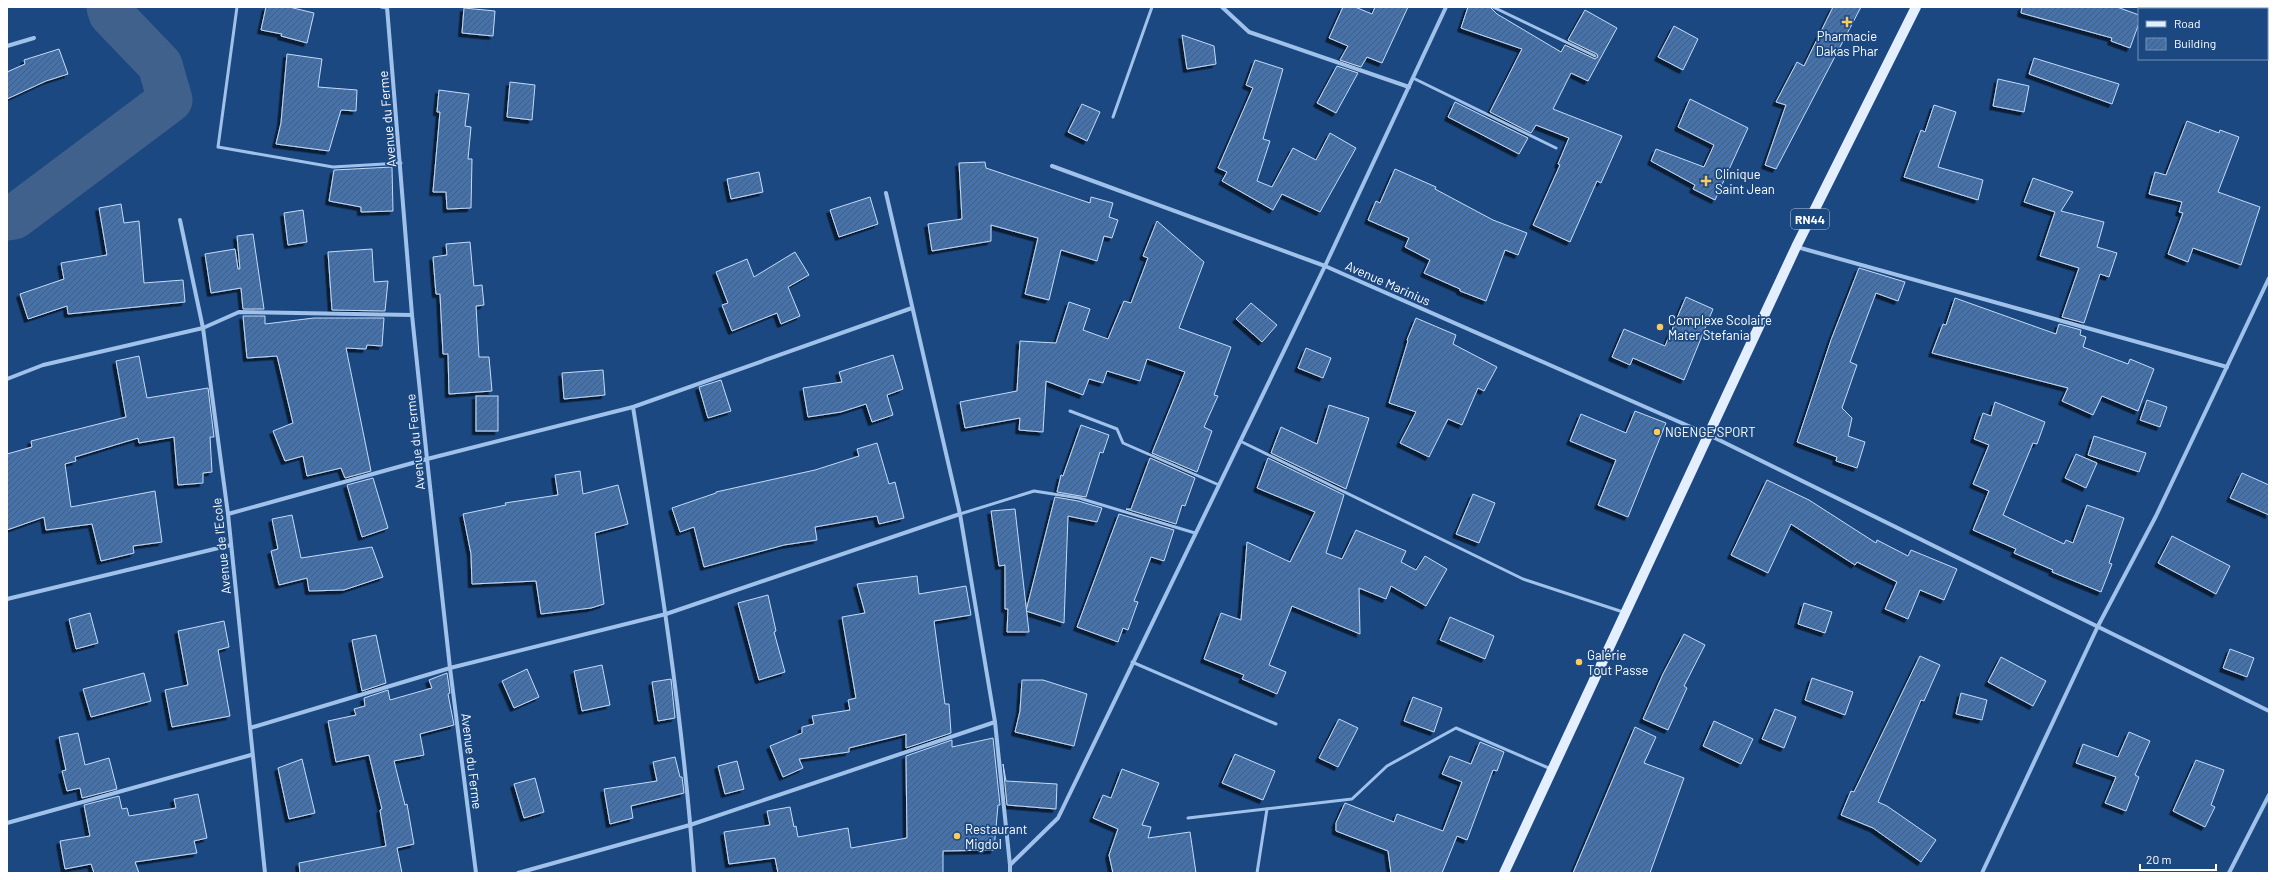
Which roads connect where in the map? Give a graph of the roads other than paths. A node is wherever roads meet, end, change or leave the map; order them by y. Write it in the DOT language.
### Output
graph roads {
  1 [pos="237,7"];
  2 [pos="381,7"];
  3 [pos="387,7"];
  4 [pos="1152,7"];
  5 [pos="1222,7"];
  6 [pos="1446,7"];
  7 [pos="1493,7"];
  8 [pos="1916,7"];
  9 [pos="34,38"];
  10 [pos="7,46"];
  11 [pos="1595,56"];
  12 [pos="1413,78"];
  13 [pos="1410,87"];
  14 [pos="1113,117"];
  15 [pos="1556,148"];
  16 [pos="401,163"];
  17 [pos="1052,166"];
  18 [pos="886,193"];
  19 [pos="180,220"];
  20 [pos="1796,247"];
  21 [pos="1326,266"];
  22 [pos="2269,278"];
  23 [pos="912,308"];
  24 [pos="412,315"];
  25 [pos="203,328"];
  26 [pos="2227,367"];
  27 [pos="7,379"];
  28 [pos="633,407"];
  29 [pos="1070,411"];
  30 [pos="1710,435"];
  31 [pos="1240,441"];
  32 [pos="427,459"];
  33 [pos="1219,486"];
  34 [pos="228,514"];
  35 [pos="960,514"];
  36 [pos="1195,533"];
  37 [pos="231,545"];
  38 [pos="7,599"];
  39 [pos="1626,612"];
  40 [pos="666,614"];
  41 [pos="2098,626"];
  42 [pos="1132,662"];
  43 [pos="450,668"];
  44 [pos="2269,711"];
  45 [pos="995,722"];
  46 [pos="1276,724"];
  47 [pos="250,728"];
  48 [pos="251,755"];
  49 [pos="1552,770"];
  50 [pos="2269,795"];
  51 [pos="1267,809"];
  52 [pos="1188,818"];
  53 [pos="7,823"];
  54 [pos="690,825"];
  55 [pos="1010,865"];
  56 [pos="265,873"];
  57 [pos="476,873"];
  58 [pos="518,873"];
  59 [pos="694,873"];
  60 [pos="1010,873"];
  61 [pos="1257,873"];
  62 [pos="1504,873"];
  63 [pos="1982,873"];
  64 [pos="2229,873"];
  1 -- 16 [label="lane"];
  2 -- 3 [label="lane"];
  3 -- 16 [label="street, Avenue du Ferme"];
  4 -- 14 [label="lane"];
  5 -- 13 [label="street"];
  6 -- 12 [label="street"];
  7 -- 11 [label="lane"];
  8 -- 20 [label="main road, RN44"];
  9 -- 10 [label="street"];
  12 -- 13 [label="street"];
  12 -- 15 [label="lane"];
  13 -- 21 [label="street"];
  16 -- 24 [label="street, Avenue du Ferme"];
  17 -- 21 [label="street, Avenue Marinius"];
  18 -- 23 [label="street"];
  19 -- 25 [label="street, Avenue de l'Ecole"];
  20 -- 26 [label="street"];
  20 -- 30 [label="main road, RN44"];
  21 -- 30 [label="street, Avenue Marinius"];
  21 -- 31 [label="street"];
  22 -- 26 [label="street"];
  23 -- 28 [label="street"];
  23 -- 35 [label="street"];
  24 -- 25 [label="street"];
  24 -- 32 [label="street, Avenue du Ferme"];
  25 -- 27 [label="street"];
  25 -- 34 [label="street, Avenue de l'Ecole"];
  26 -- 41 [label="street"];
  28 -- 32 [label="street"];
  28 -- 40 [label="street"];
  29 -- 33 [label="lane"];
  30 -- 39 [label="main road, RN44"];
  30 -- 41 [label="street, Avenue Marinius"];
  31 -- 33 [label="street"];
  31 -- 39 [label="lane"];
  32 -- 34 [label="street"];
  32 -- 43 [label="street, Avenue du Ferme"];
  33 -- 36 [label="street"];
  34 -- 37 [label="street, Avenue de l'Ecole"];
  35 -- 36 [label="lane"];
  35 -- 40 [label="street"];
  35 -- 45 [label="street"];
  36 -- 42 [label="street"];
  37 -- 38 [label="street"];
  37 -- 47 [label="street, Avenue de l'Ecole"];
  39 -- 49 [label="main road, RN44"];
  40 -- 43 [label="street"];
  40 -- 54 [label="street"];
  41 -- 44 [label="street, Avenue Marinius"];
  41 -- 63 [label="street"];
  42 -- 46 [label="lane"];
  42 -- 55 [label="street"];
  43 -- 47 [label="street"];
  43 -- 57 [label="street, Avenue du Ferme"];
  45 -- 54 [label="street"];
  45 -- 55 [label="street"];
  47 -- 48 [label="street, Avenue de l'Ecole"];
  48 -- 53 [label="street"];
  48 -- 56 [label="street, Avenue de l'Ecole"];
  49 -- 51 [label="lane"];
  49 -- 62 [label="main road, RN44"];
  50 -- 64 [label="street"];
  51 -- 52 [label="lane"];
  51 -- 61 [label="lane"];
  54 -- 58 [label="street"];
  54 -- 59 [label="street"];
  55 -- 60 [label="street"];
}
